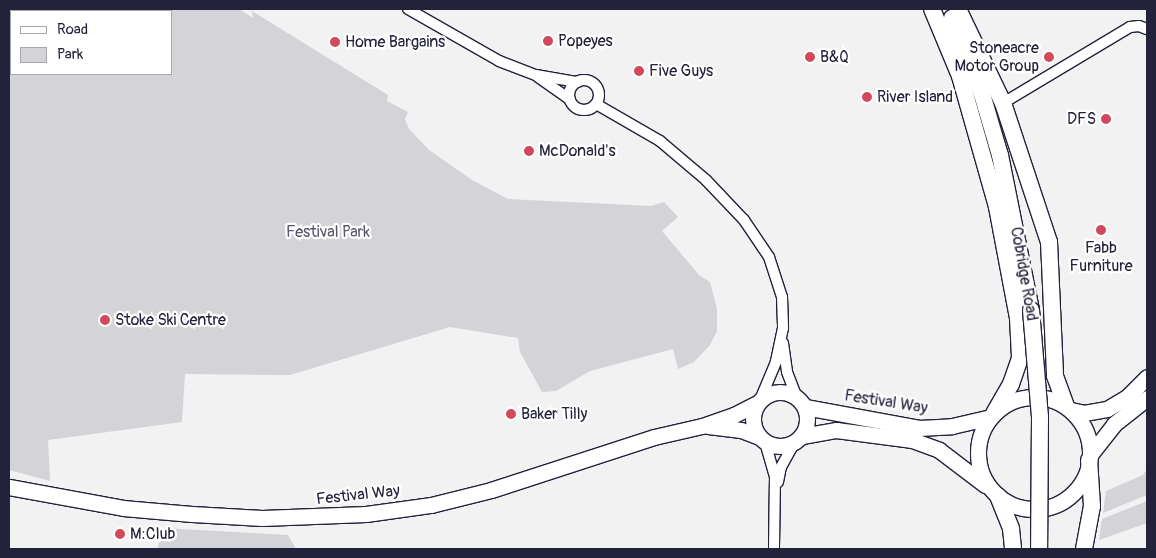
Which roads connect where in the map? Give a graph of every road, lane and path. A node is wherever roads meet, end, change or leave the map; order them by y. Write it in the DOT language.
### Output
graph roads {
  1 [pos="408,9"];
  2 [pos="932,9"];
  3 [pos="948,9"];
  4 [pos="958,9"];
  5 [pos="1147,30"];
  6 [pos="536,76"];
  7 [pos="576,82"];
  8 [pos="570,99"];
  9 [pos="1003,103"];
  10 [pos="596,104"];
  11 [pos="782,337"];
  12 [pos="1147,377"];
  13 [pos="1147,398"];
  14 [pos="759,401"];
  15 [pos="801,402"];
  16 [pos="1069,408"];
  17 [pos="992,416"];
  18 [pos="702,426"];
  19 [pos="798,439"];
  20 [pos="762,440"];
  21 [pos="1089,458"];
  22 [pos="9,487"];
  23 [pos="996,494"];
  24 [pos="776,498"];
  25 [pos="774,549"];
  26 [pos="1012,549"];
  27 [pos="1039,549"];
  28 [pos="1084,549"];
  1 -- 6 [label="street"];
  2 -- 17 [label="highway"];
  3 -- 27 [label="highway, Cobridge Road, bridge"];
  4 -- 9 [label="highway"];
  5 -- 9 [label="street"];
  6 -- 7 [label="street"];
  6 -- 8 [label="street"];
  7 -- 8 [label="street"];
  7 -- 10 [label="street"];
  8 -- 10 [label="street"];
  9 -- 16 [label="highway"];
  10 -- 11 [label="street"];
  11 -- 14 [label="street"];
  11 -- 15 [label="street"];
  12 -- 16 [label="main road"];
  13 -- 21 [label="main road"];
  14 -- 15 [label="main road"];
  14 -- 18 [label="main road, Festival Way"];
  14 -- 20 [label="main road"];
  15 -- 17 [label="main road, Festival Way"];
  15 -- 19 [label="main road"];
  16 -- 17 [label="main road"];
  16 -- 21 [label="main road"];
  17 -- 23 [label="main road"];
  18 -- 20 [label="main road, Festival Way"];
  18 -- 22 [label="main road, Festival Way"];
  19 -- 20 [label="main road"];
  19 -- 23 [label="main road, Festival Way"];
  19 -- 24 [label="street"];
  20 -- 24 [label="street"];
  21 -- 23 [label="main road"];
  21 -- 28 [label="highway"];
  23 -- 26 [label="highway"];
  24 -- 25 [label="street"];
}
